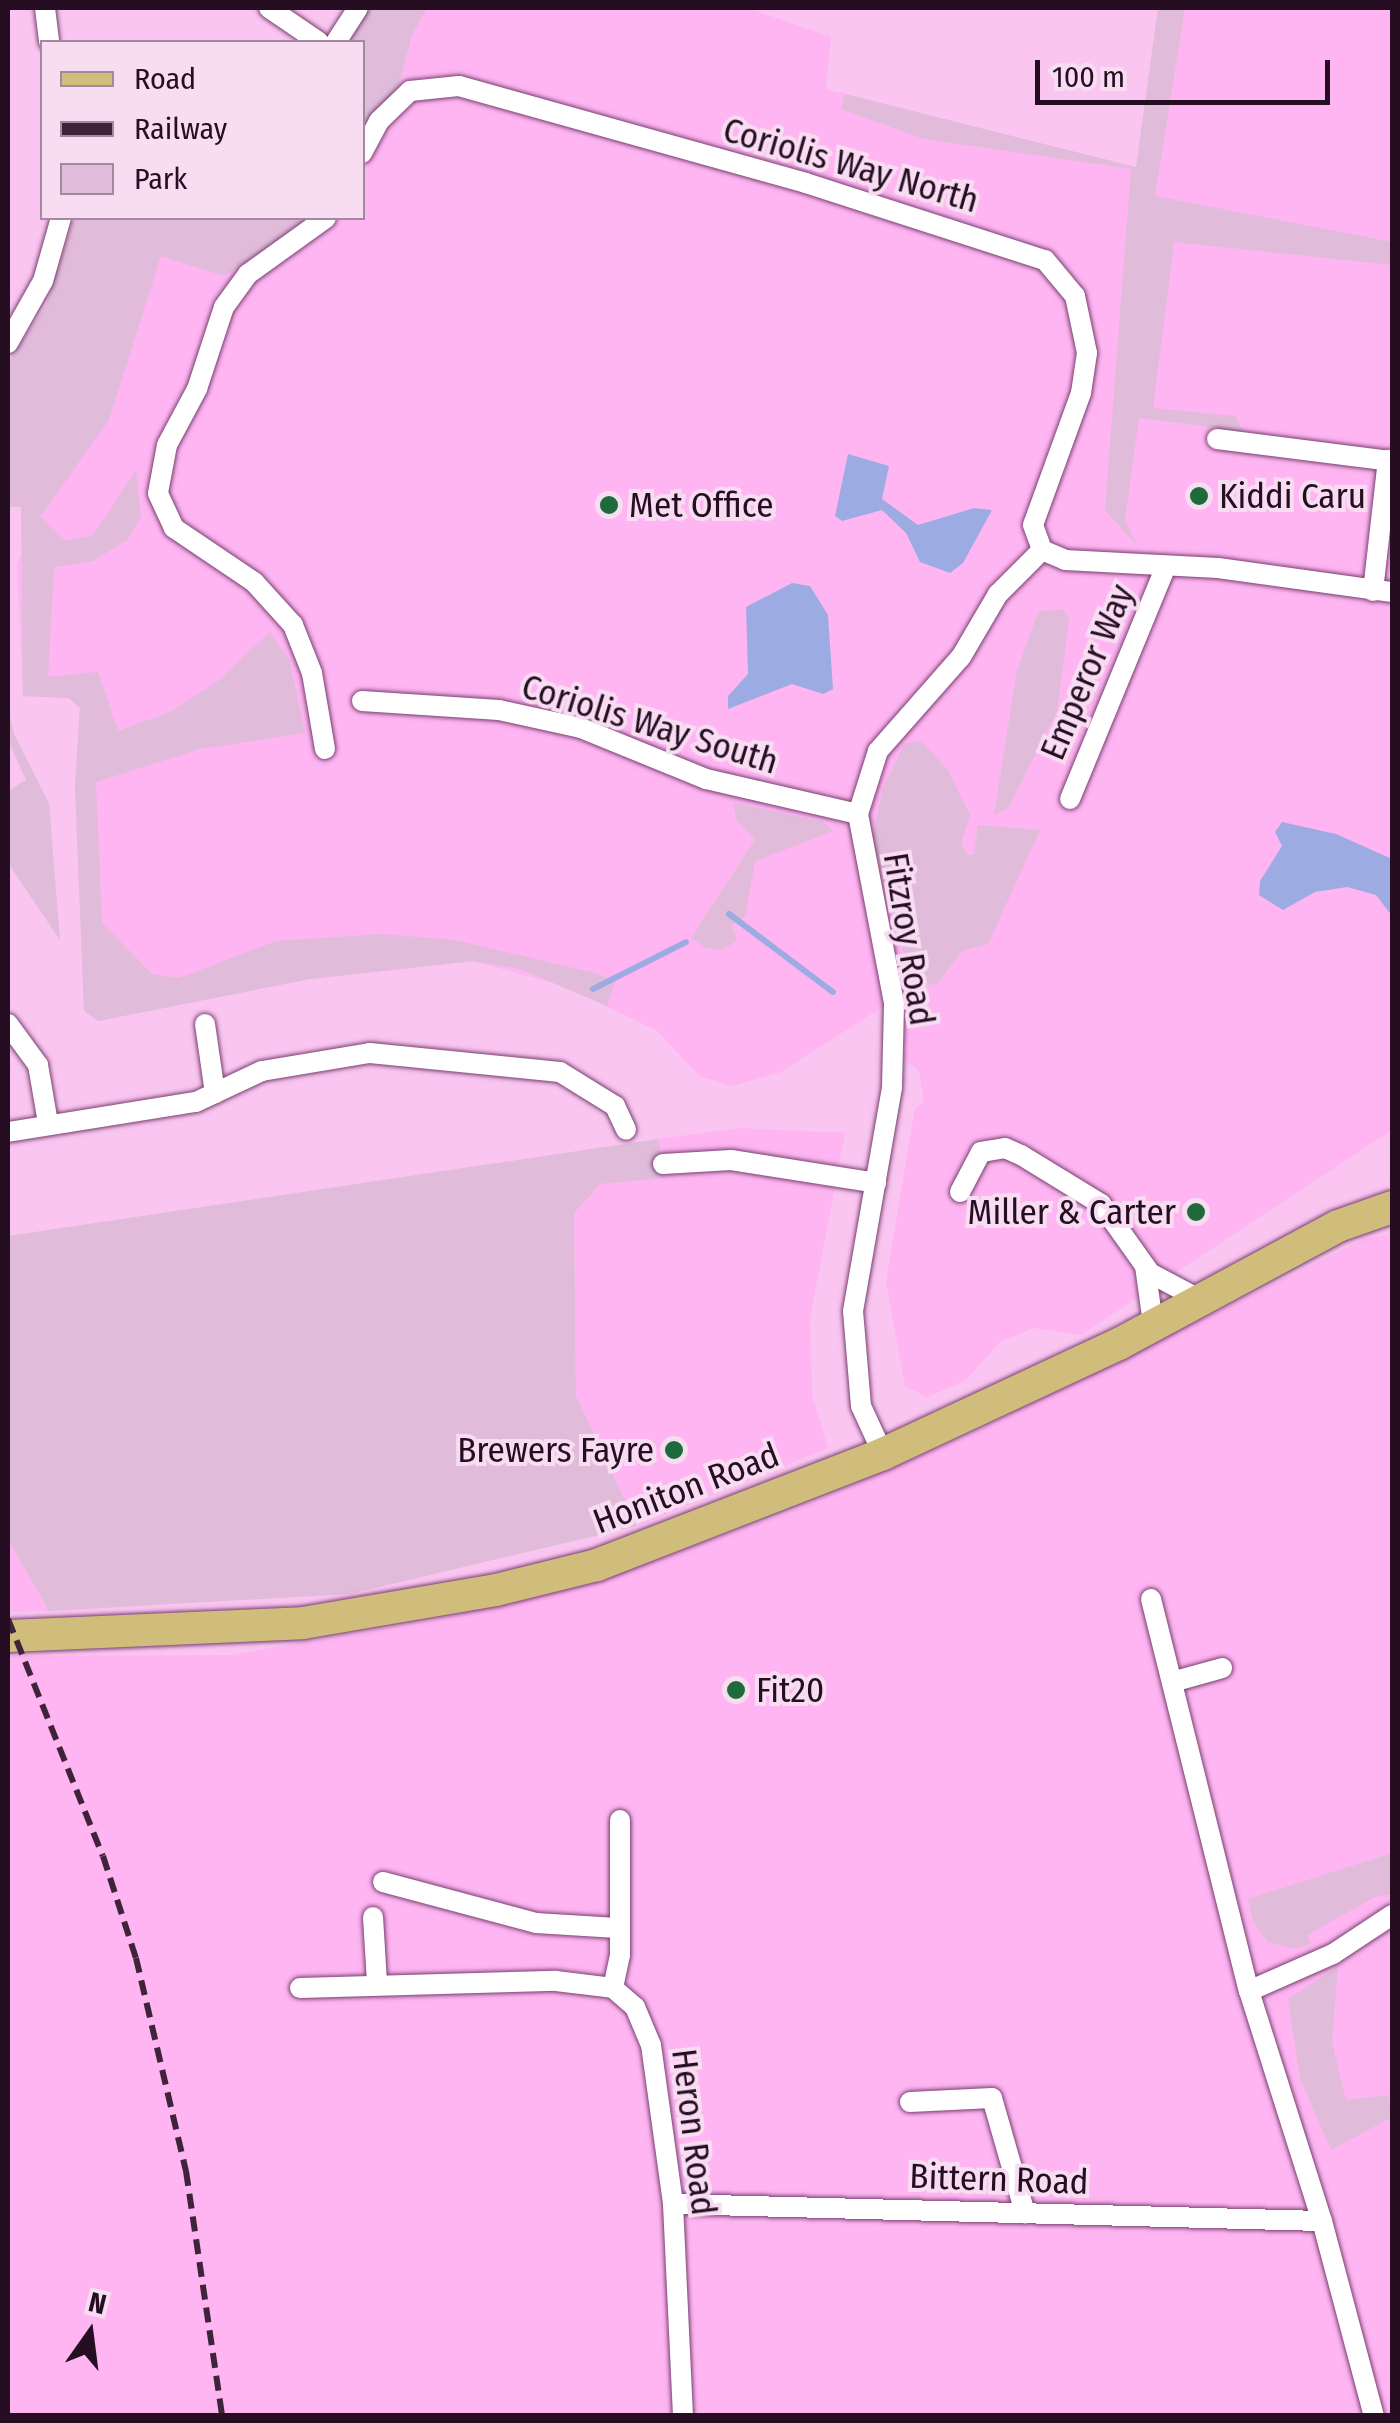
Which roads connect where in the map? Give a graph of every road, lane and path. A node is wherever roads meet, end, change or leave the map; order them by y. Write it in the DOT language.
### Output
graph roads {
  1 [pos="45,8"];
  2 [pos="269,8"];
  3 [pos="358,8"];
  4 [pos="48,40"];
  5 [pos="316,40"];
  6 [pos="337,40"];
  7 [pos="365,147"];
  8 [pos="59,220"];
  9 [pos="323,220"];
  10 [pos="8,342"];
  11 [pos="1217,439"];
  12 [pos="1390,460"];
  13 [pos="1042,550"];
  14 [pos="1165,570"];
  15 [pos="1383,592"];
  16 [pos="362,701"];
  17 [pos="325,749"];
  18 [pos="1070,799"];
  19 [pos="858,814"];
  20 [pos="8,1024"];
  21 [pos="206,1024"];
  22 [pos="214,1093"];
  23 [pos="48,1124"];
  24 [pos="626,1130"];
  25 [pos="8,1132"];
  26 [pos="662,1164"];
  27 [pos="876,1183"];
  28 [pos="1392,1187"];
  29 [pos="960,1192"];
  30 [pos="1392,1207"];
  31 [pos="1338,1226"];
  32 [pos="1145,1266"];
  33 [pos="1199,1299"];
  34 [pos="1153,1324"];
  35 [pos="883,1454"];
  36 [pos="1151,1599"];
  37 [pos="8,1636"];
  38 [pos="1222,1668"];
  39 [pos="1172,1682"];
  40 [pos="620,1820"];
  41 [pos="383,1882"];
  42 [pos="1392,1915"];
  43 [pos="373,1917"];
  44 [pos="618,1928"];
  45 [pos="377,1982"];
  46 [pos="300,1988"];
  47 [pos="613,1988"];
  48 [pos="1249,1991"];
  49 [pos="910,2102"];
  50 [pos="673,2204"];
  51 [pos="1025,2213"];
  52 [pos="1322,2220"];
  53 [pos="683,2416"];
  54 [pos="1374,2416"];
  1 -- 4 [label="street"];
  2 -- 5 [label="street"];
  3 -- 6 [label="street"];
  7 -- 13 [label="street, Coriolis Way North"];
  8 -- 10 [label="street"];
  9 -- 17 [label="street"];
  11 -- 12 [label="street, Emperor Way"];
  12 -- 15 [label="street, Emperor Way"];
  13 -- 14 [label="street, Emperor Way"];
  13 -- 19 [label="street, Fitzroy Road"];
  14 -- 15 [label="street, Emperor Way"];
  14 -- 18 [label="street, Emperor Way"];
  16 -- 19 [label="street, Coriolis Way South"];
  19 -- 27 [label="street, Fitzroy Road"];
  20 -- 23 [label="street"];
  21 -- 22 [label="street"];
  22 -- 23 [label="street"];
  22 -- 24 [label="street"];
  23 -- 25 [label="street"];
  26 -- 27 [label="street"];
  27 -- 35 [label="street, Fitzroy Road"];
  28 -- 31 [label="main road, Honiton Road"];
  29 -- 32 [label="street"];
  30 -- 31 [label="main road, Honiton Road"];
  31 -- 33 [label="main road, Honiton Road"];
  32 -- 33 [label="street"];
  32 -- 34 [label="street"];
  33 -- 34 [label="main road, Honiton Road"];
  34 -- 35 [label="main road, Honiton Road"];
  35 -- 37 [label="main road, Honiton Road"];
  36 -- 39 [label="street"];
  38 -- 39 [label="street"];
  39 -- 48 [label="street"];
  40 -- 44 [label="street"];
  41 -- 44 [label="street"];
  42 -- 48 [label="street"];
  43 -- 45 [label="street"];
  44 -- 47 [label="street"];
  45 -- 46 [label="street"];
  45 -- 47 [label="street"];
  47 -- 50 [label="street, Heron Road"];
  48 -- 52 [label="street"];
  49 -- 51 [label="street"];
  50 -- 51 [label="street, Bittern Road"];
  50 -- 53 [label="street, Heron Road"];
  51 -- 52 [label="street, Bittern Road"];
  52 -- 54 [label="street"];
}
